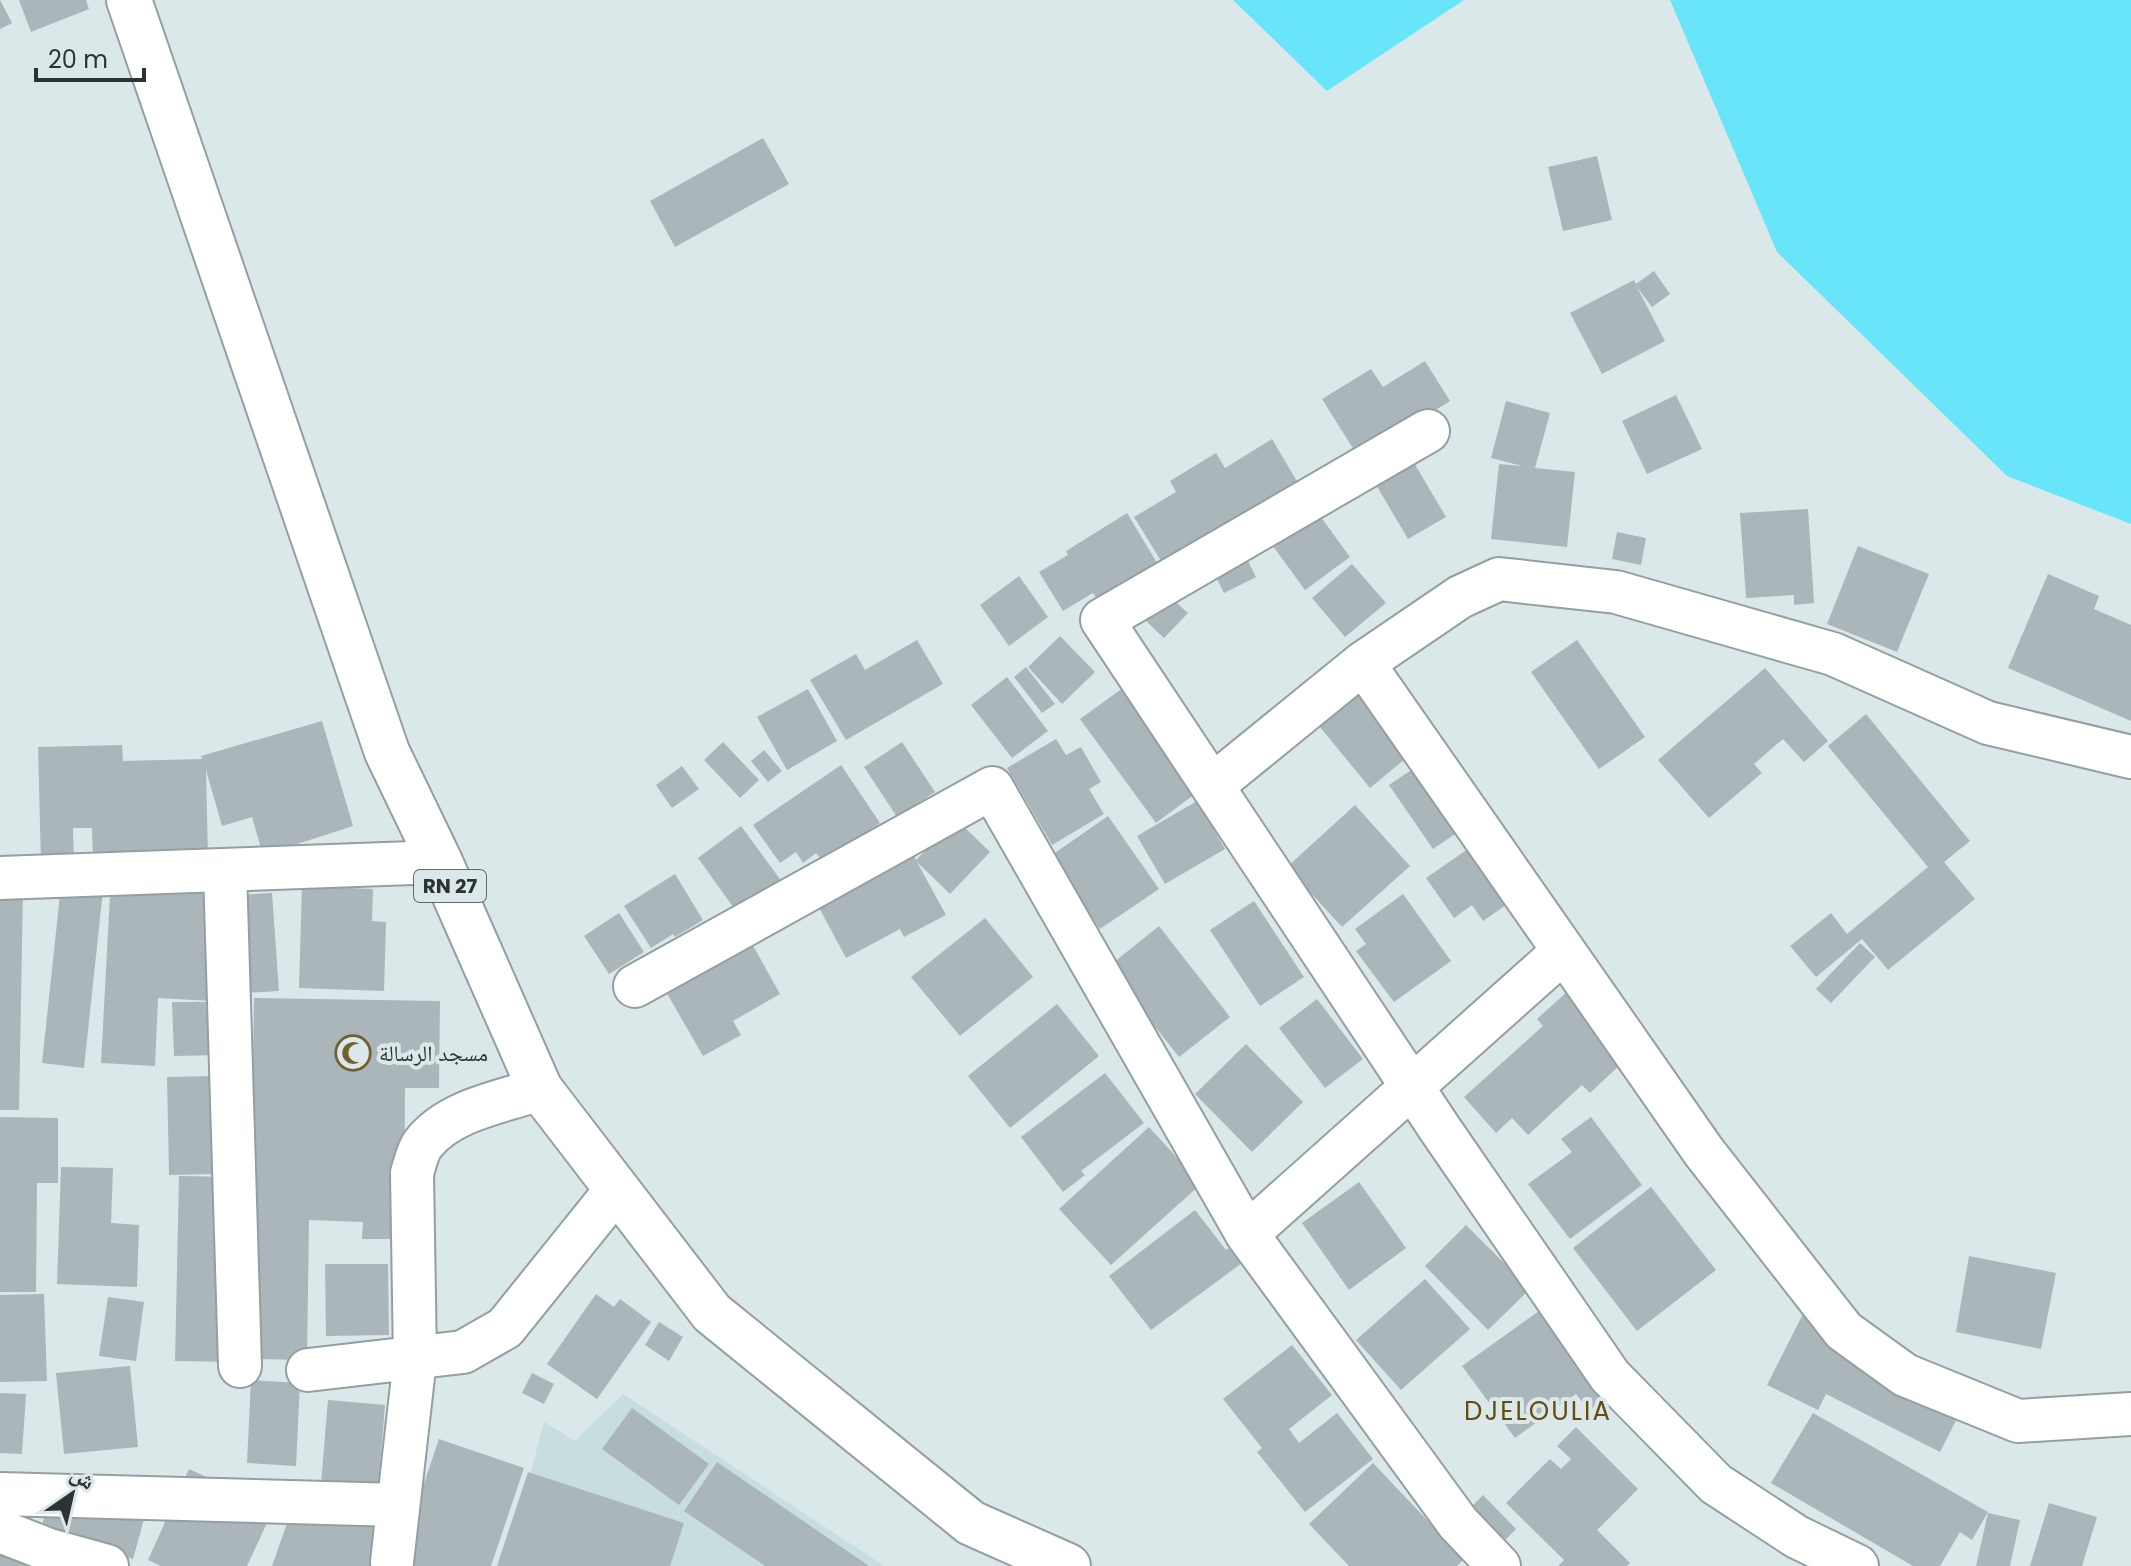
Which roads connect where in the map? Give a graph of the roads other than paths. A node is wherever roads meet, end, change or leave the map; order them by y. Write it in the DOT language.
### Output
graph roads {
  1 [pos="129,0"];
  2 [pos="1428,431"];
  3 [pos="1363,663"];
  4 [pos="2131,757"];
  5 [pos="1213,785"];
  6 [pos="440,862"];
  7 [pos="225,870"];
  8 [pos="0,878"];
  9 [pos="1564,951"];
  10 [pos="635,986"];
  11 [pos="1413,1087"];
  12 [pos="540,1089"];
  13 [pos="616,1190"];
  14 [pos="1247,1234"];
  15 [pos="415,1359"];
  16 [pos="240,1366"];
  17 [pos="308,1370"];
  18 [pos="2131,1414"];
  19 [pos="0,1494"];
  20 [pos="398,1505"];
  21 [pos="0,1531"];
  22 [pos="392,1562"];
  23 [pos="107,1566"];
  24 [pos="1068,1566"];
  25 [pos="1499,1566"];
  26 [pos="1857,1566"];
  1 -- 6 [label="main road, RN 27"];
  2 -- 5 [label="street"];
  3 -- 4 [label="street"];
  3 -- 5 [label="street"];
  3 -- 9 [label="street"];
  5 -- 11 [label="street"];
  6 -- 7 [label="street"];
  6 -- 12 [label="main road, RN 27"];
  7 -- 8 [label="street"];
  7 -- 16 [label="street"];
  9 -- 11 [label="street"];
  9 -- 18 [label="street"];
  10 -- 14 [label="street"];
  11 -- 14 [label="street"];
  11 -- 26 [label="street"];
  12 -- 13 [label="main road, RN 27"];
  12 -- 15 [label="street"];
  13 -- 15 [label="street"];
  13 -- 24 [label="main road, RN 27"];
  14 -- 25 [label="street"];
  15 -- 17 [label="street"];
  15 -- 20 [label="street"];
  19 -- 20 [label="street"];
  20 -- 22 [label="street"];
  21 -- 23 [label="street"];
}
